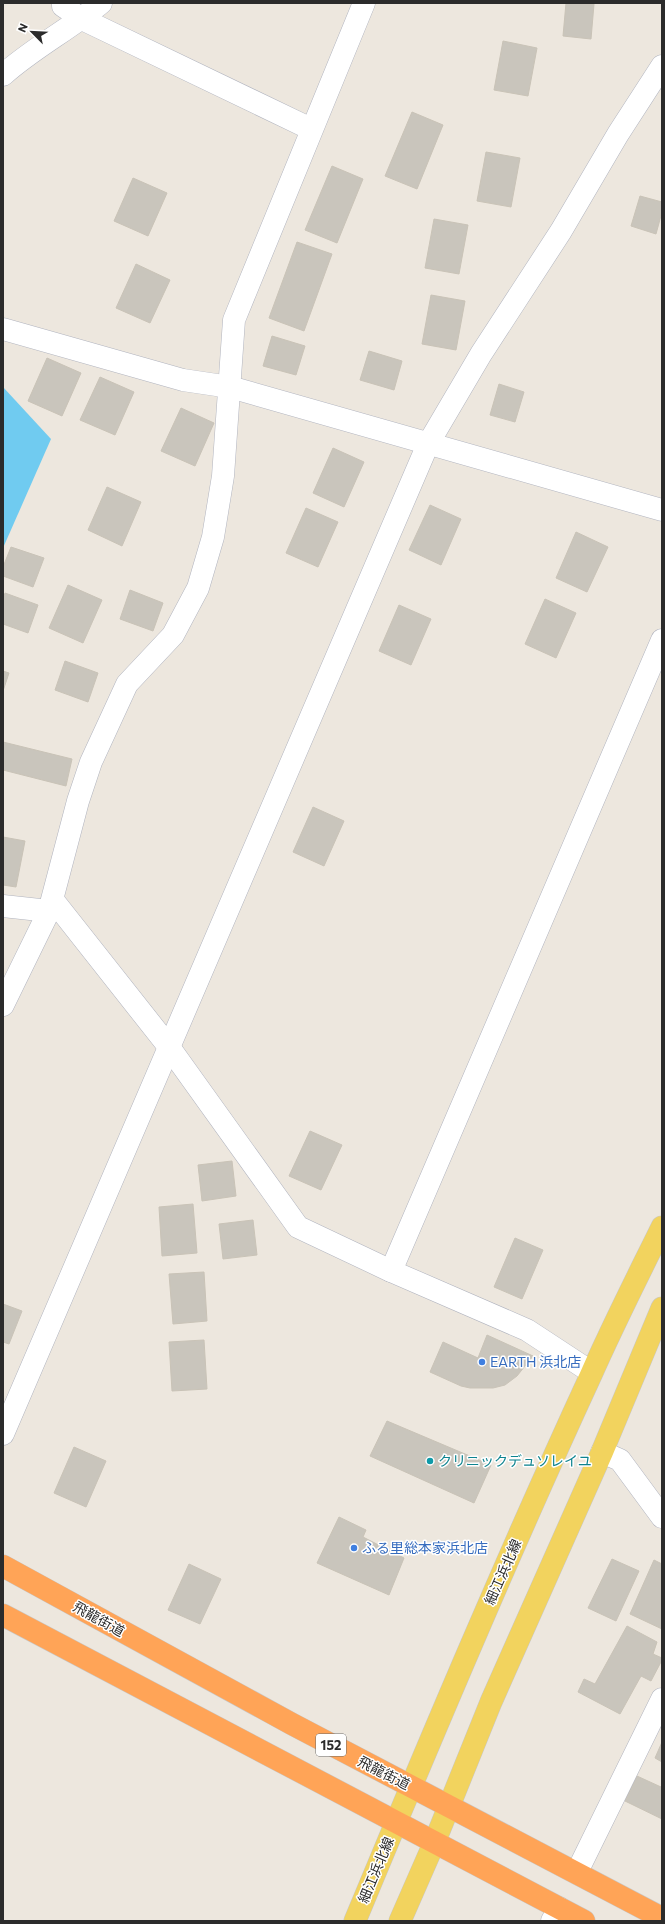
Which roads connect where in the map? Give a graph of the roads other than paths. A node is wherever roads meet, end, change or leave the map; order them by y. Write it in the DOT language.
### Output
graph roads {
  1 [pos="63,3"];
  2 [pos="101,3"];
  3 [pos="364,3"];
  4 [pos="82,19"];
  5 [pos="662,66"];
  6 [pos="3,75"];
  7 [pos="311,129"];
  8 [pos="3,329"];
  9 [pos="230,387"];
  10 [pos="428,444"];
  11 [pos="662,510"];
  12 [pos="662,640"];
  13 [pos="3,906"];
  14 [pos="51,906"];
  15 [pos="3,1005"];
  16 [pos="169,1047"];
  17 [pos="662,1227"];
  18 [pos="391,1271"];
  19 [pos="662,1308"];
  20 [pos="592,1372"];
  21 [pos="3,1434"];
  22 [pos="602,1452"];
  23 [pos="662,1517"];
  24 [pos="3,1566"];
  25 [pos="3,1615"];
  26 [pos="662,1699"];
  27 [pos="412,1787"];
  28 [pos="449,1805"];
  29 [pos="396,1823"];
  30 [pos="435,1841"];
  31 [pos="577,1872"];
  32 [pos="556,1914"];
  33 [pos="662,1918"];
  34 [pos="355,1921"];
  35 [pos="400,1921"];
  36 [pos="584,1921"];
  1 -- 4 [label="street"];
  2 -- 4 [label="street"];
  3 -- 7 [label="street"];
  4 -- 6 [label="street"];
  4 -- 7 [label="street"];
  5 -- 10 [label="street"];
  7 -- 9 [label="street"];
  8 -- 9 [label="street"];
  9 -- 10 [label="street"];
  9 -- 14 [label="street"];
  10 -- 11 [label="street"];
  10 -- 16 [label="street"];
  12 -- 18 [label="street"];
  13 -- 14 [label="street"];
  14 -- 15 [label="street"];
  14 -- 16 [label="street"];
  16 -- 18 [label="street"];
  16 -- 21 [label="street"];
  17 -- 20 [label="main road, 細江浜北線"];
  18 -- 20 [label="street"];
  19 -- 22 [label="main road"];
  20 -- 27 [label="main road, 細江浜北線"];
  22 -- 23 [label="street"];
  22 -- 28 [label="main road"];
  24 -- 27 [label="highway, 飛龍街道 / 152"];
  25 -- 29 [label="highway"];
  26 -- 31 [label="street"];
  27 -- 28 [label="highway, 飛龍街道 / 152"];
  27 -- 29 [label="main road, 細江浜北線"];
  28 -- 30 [label="main road"];
  28 -- 31 [label="highway, 飛龍街道 / 152"];
  29 -- 30 [label="highway"];
  29 -- 34 [label="main road, 細江浜北線"];
  30 -- 32 [label="highway"];
  30 -- 35 [label="main road"];
  31 -- 33 [label="highway, 飛龍街道 / 152"];
  32 -- 36 [label="highway"];
}
